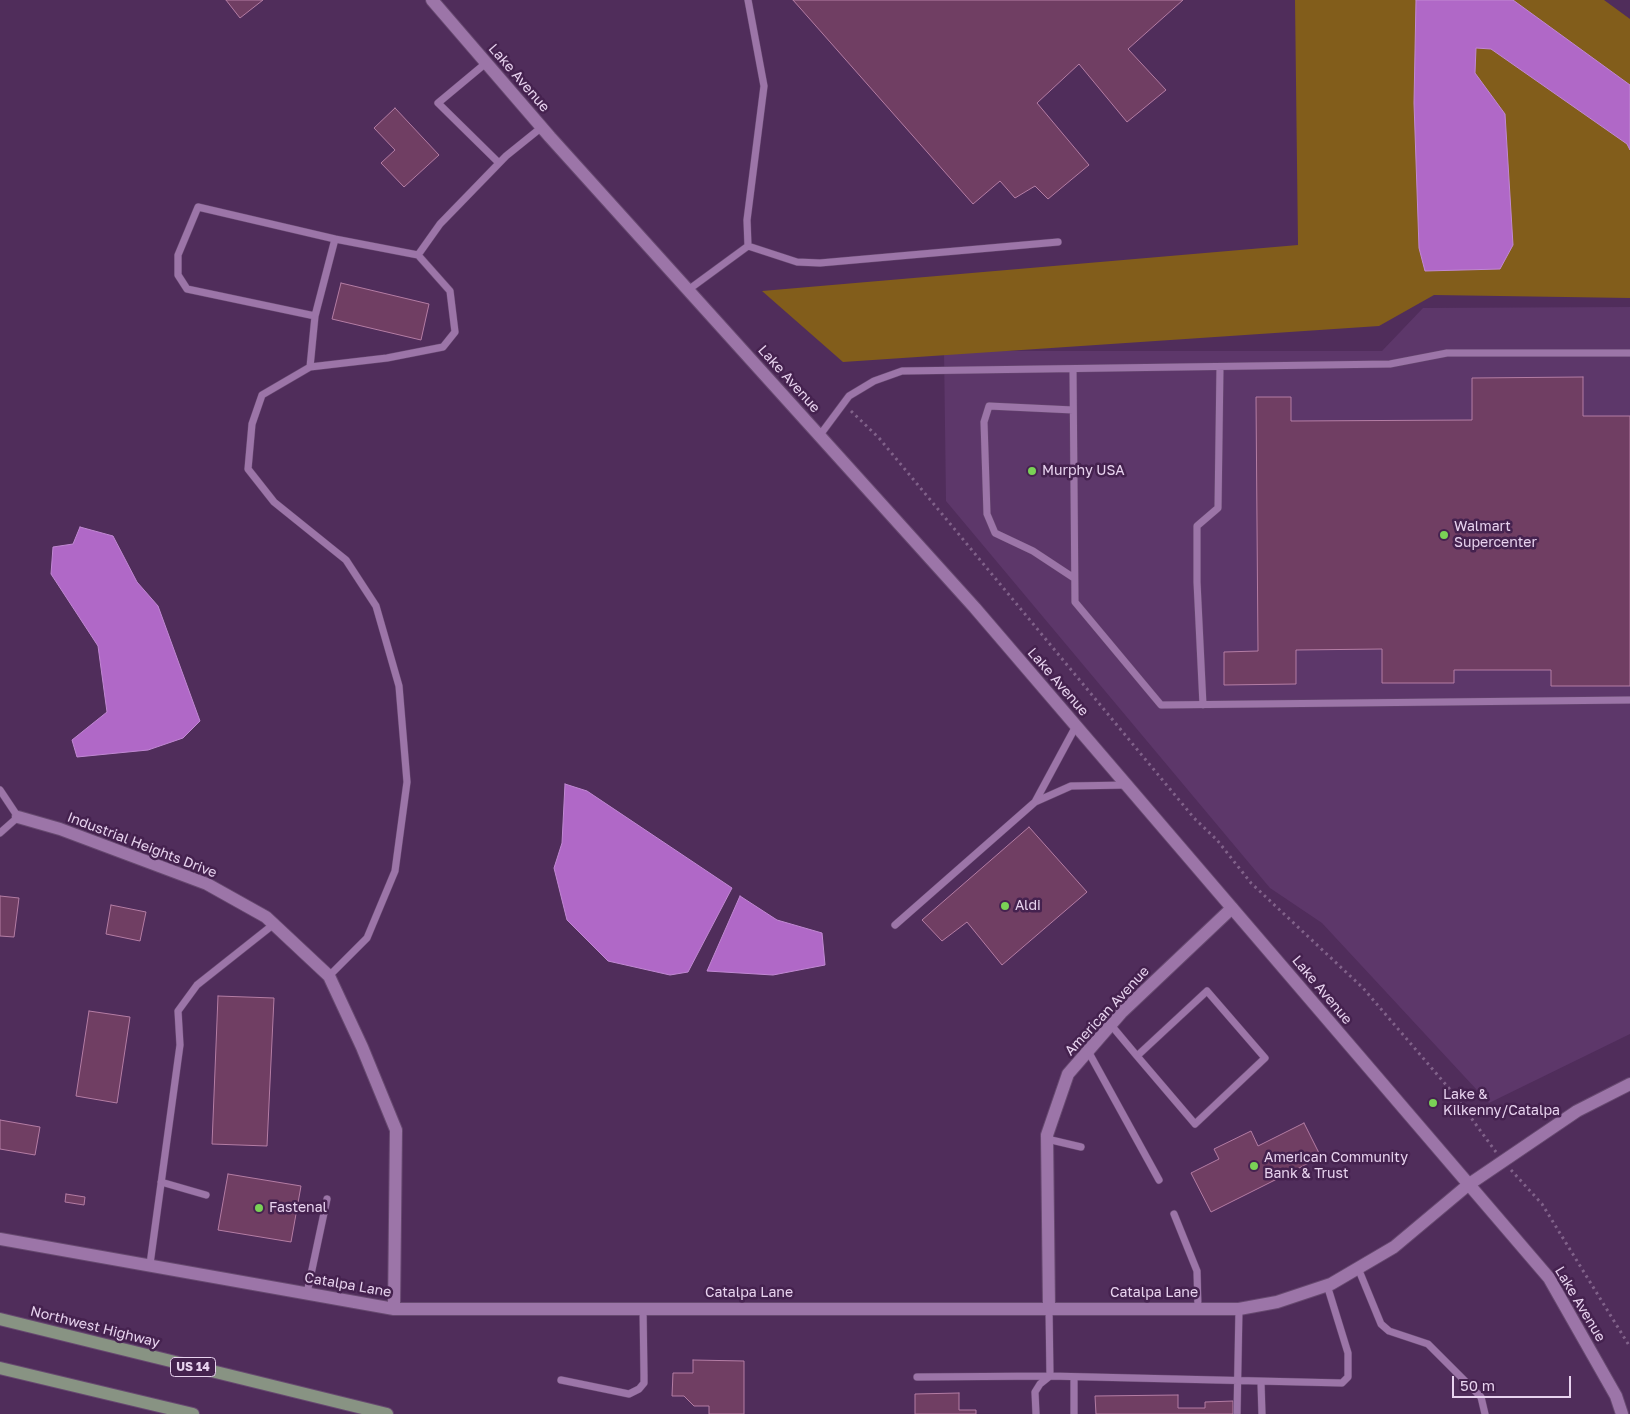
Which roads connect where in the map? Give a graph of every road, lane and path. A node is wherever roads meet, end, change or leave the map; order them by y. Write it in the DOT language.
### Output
graph roads {
  1 [pos="432,0"];
  2 [pos="748,0"];
  3 [pos="486,63"];
  4 [pos="542,127"];
  5 [pos="499,163"];
  6 [pos="335,239"];
  7 [pos="1058,242"];
  8 [pos="748,246"];
  9 [pos="418,255"];
  10 [pos="688,290"];
  11 [pos="315,316"];
  12 [pos="1630,353"];
  13 [pos="310,367"];
  14 [pos="1220,367"];
  15 [pos="1072,369"];
  16 [pos="843,404"];
  17 [pos="1073,410"];
  18 [pos="820,435"];
  19 [pos="1074,578"];
  20 [pos="1630,700"];
  21 [pos="1203,705"];
  22 [pos="1076,726"];
  23 [pos="1127,785"];
  24 [pos="0,790"];
  25 [pos="1034,802"];
  26 [pos="18,817"];
  27 [pos="0,833"];
  28 [pos="1232,908"];
  29 [pos="274,924"];
  30 [pos="895,925"];
  31 [pos="329,976"];
  32 [pos="1111,1025"];
  33 [pos="1088,1051"];
  34 [pos="1137,1056"];
  35 [pos="1630,1084"];
  36 [pos="1048,1139"];
  37 [pos="1080,1147"];
  38 [pos="1503,1162"];
  39 [pos="1159,1180"];
  40 [pos="161,1182"];
  41 [pos="1468,1185"];
  42 [pos="206,1195"];
  43 [pos="327,1199"];
  44 [pos="1174,1214"];
  45 [pos="0,1239"];
  46 [pos="150,1264"];
  47 [pos="1358,1268"];
  48 [pos="1326,1285"];
  49 [pos="307,1293"];
  50 [pos="394,1308"];
  51 [pos="643,1308"];
  52 [pos="1049,1308"];
  53 [pos="1198,1308"];
  54 [pos="1239,1308"];
  55 [pos="0,1319"];
  56 [pos="1630,1348"];
  57 [pos="0,1368"];
  58 [pos="1050,1376"];
  59 [pos="1074,1376"];
  60 [pos="917,1377"];
  61 [pos="561,1380"];
  62 [pos="1237,1382"];
  63 [pos="1261,1383"];
  64 [pos="193,1414"];
  65 [pos="387,1414"];
  66 [pos="1036,1414"];
  67 [pos="1074,1414"];
  68 [pos="1237,1414"];
  69 [pos="1262,1414"];
  70 [pos="1485,1414"];
  71 [pos="1622,1414"];
  1 -- 3 [label="street, Lake Avenue"];
  2 -- 8 [label="lane"];
  3 -- 4 [label="street, Lake Avenue"];
  3 -- 5 [label="lane"];
  4 -- 5 [label="lane"];
  4 -- 10 [label="street, Lake Avenue"];
  5 -- 9 [label="lane"];
  6 -- 9 [label="lane"];
  6 -- 11 [label="lane"];
  6 -- 11 [label="lane"];
  7 -- 8 [label="lane"];
  8 -- 10 [label="lane"];
  9 -- 13 [label="lane"];
  10 -- 18 [label="street, Lake Avenue"];
  11 -- 13 [label="lane"];
  12 -- 14 [label="lane"];
  13 -- 31 [label="lane"];
  14 -- 15 [label="lane"];
  14 -- 21 [label="lane"];
  15 -- 16 [label="lane"];
  15 -- 17 [label="lane"];
  16 -- 18 [label="lane"];
  16 -- 38 [label="path"];
  17 -- 19 [label="lane"];
  17 -- 19 [label="lane"];
  18 -- 22 [label="street, Lake Avenue"];
  19 -- 21 [label="lane"];
  20 -- 21 [label="lane"];
  22 -- 23 [label="street, Lake Avenue"];
  22 -- 25 [label="lane"];
  23 -- 25 [label="lane"];
  23 -- 28 [label="street, Lake Avenue"];
  24 -- 26 [label="lane"];
  25 -- 30 [label="lane"];
  26 -- 27 [label="lane"];
  26 -- 29 [label="street, Industrial Heights Drive"];
  28 -- 32 [label="street, American Avenue"];
  28 -- 41 [label="street, Lake Avenue"];
  29 -- 31 [label="street, Industrial Heights Drive"];
  29 -- 40 [label="lane"];
  31 -- 50 [label="street, Industrial Heights Drive"];
  32 -- 33 [label="street, American Avenue"];
  32 -- 34 [label="lane"];
  33 -- 36 [label="street, American Avenue"];
  33 -- 39 [label="lane"];
  34 -- 34 [label="lane"];
  35 -- 38 [label="street, Catalpa Lane"];
  36 -- 37 [label="lane"];
  36 -- 52 [label="street, American Avenue"];
  38 -- 41 [label="street, Catalpa Lane"];
  38 -- 56 [label="path"];
  40 -- 42 [label="lane"];
  40 -- 46 [label="lane"];
  41 -- 47 [label="street, Catalpa Lane"];
  41 -- 71 [label="street, Lake Avenue"];
  43 -- 49 [label="lane"];
  44 -- 53 [label="lane"];
  45 -- 46 [label="street, Catalpa Lane"];
  46 -- 49 [label="street, Catalpa Lane"];
  47 -- 48 [label="street, Catalpa Lane"];
  47 -- 70 [label="lane"];
  48 -- 54 [label="street, Catalpa Lane"];
  48 -- 63 [label="lane"];
  49 -- 50 [label="street, Catalpa Lane"];
  50 -- 51 [label="street, Catalpa Lane"];
  51 -- 52 [label="street, Catalpa Lane"];
  51 -- 61 [label="lane"];
  52 -- 53 [label="street, Catalpa Lane"];
  52 -- 58 [label="lane"];
  53 -- 54 [label="street, Catalpa Lane"];
  54 -- 62 [label="lane"];
  55 -- 65 [label="main road, Northwest Highway / US 14"];
  57 -- 64 [label="main road"];
  58 -- 59 [label="lane"];
  58 -- 60 [label="lane"];
  58 -- 66 [label="lane"];
  59 -- 62 [label="lane"];
  59 -- 67 [label="lane"];
  62 -- 63 [label="lane"];
  62 -- 68 [label="lane"];
  63 -- 69 [label="lane"];
}
